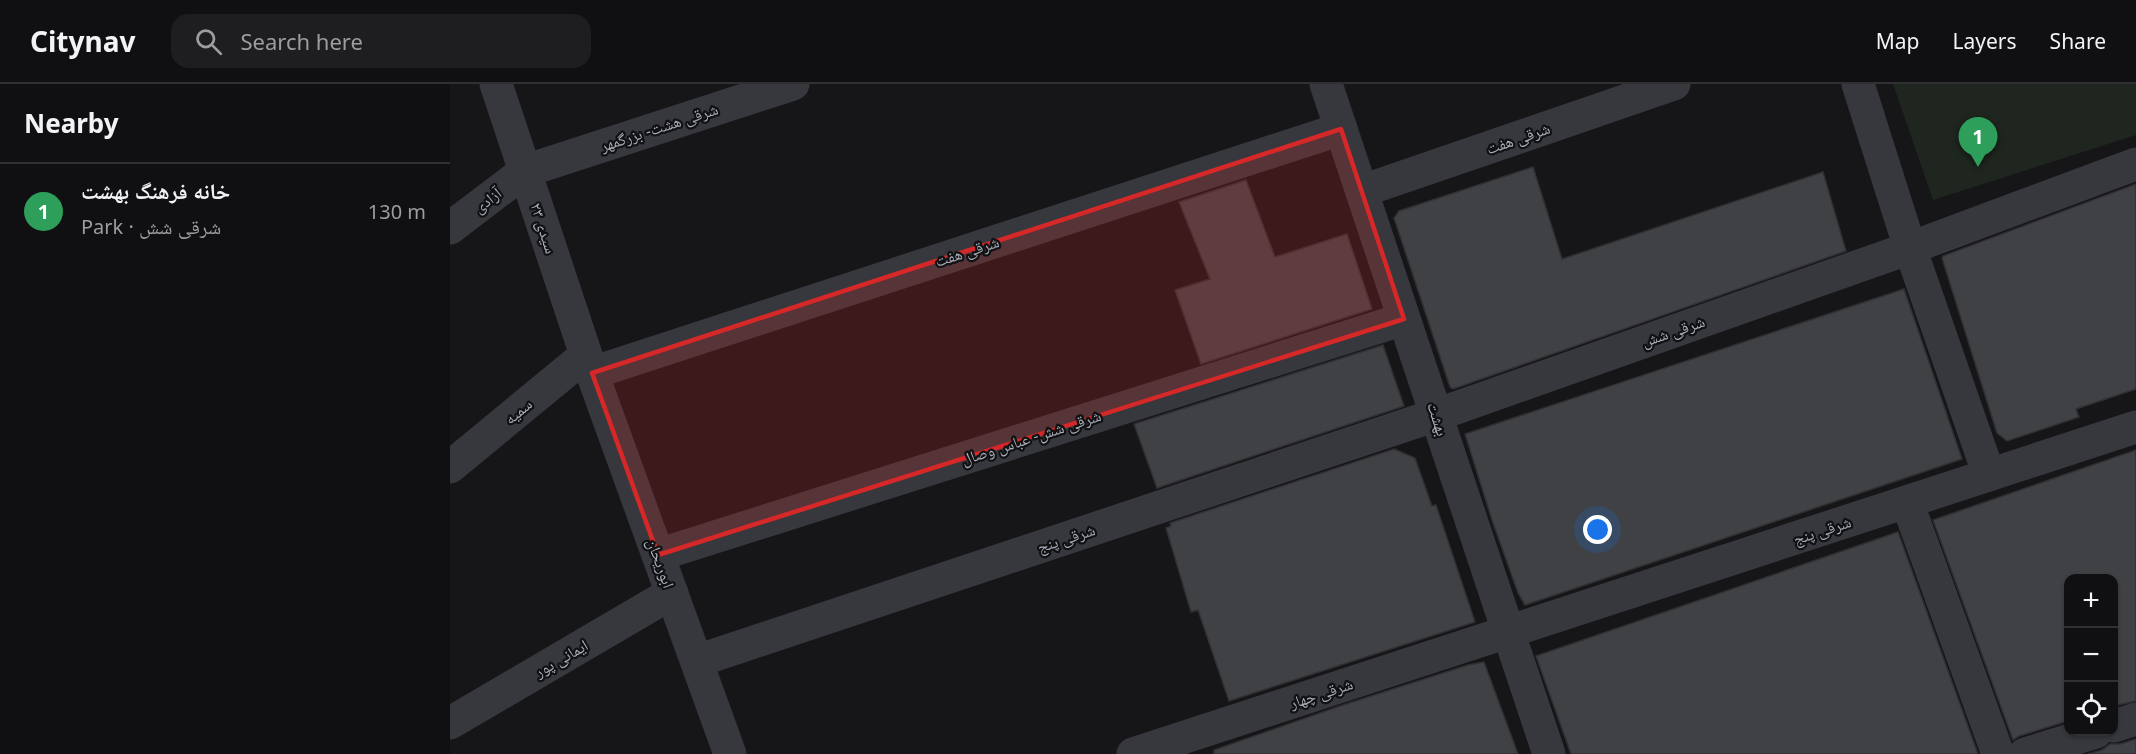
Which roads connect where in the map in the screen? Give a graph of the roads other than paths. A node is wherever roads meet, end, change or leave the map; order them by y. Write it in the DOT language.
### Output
graph roads {
  1 [pos="496,84"];
  2 [pos="793,84"];
  3 [pos="1326,84"];
  4 [pos="1674,84"];
  5 [pos="1858,84"];
  6 [pos="1341,129"];
  7 [pos="2136,164"];
  8 [pos="525,171"];
  9 [pos="1362,191"];
  10 [pos="450,228"];
  11 [pos="1910,248"];
  12 [pos="1404,319"];
  13 [pos="589,364"];
  14 [pos="1436,415"];
  15 [pos="2136,427"];
  16 [pos="450,467"];
  17 [pos="1989,475"];
  18 [pos="1907,502"];
  19 [pos="658,555"];
  20 [pos="672,593"];
  21 [pos="1509,632"];
  22 [pos="697,661"];
  23 [pos="2136,719"];
  24 [pos="450,723"];
  25 [pos="2118,725"];
  26 [pos="2085,736"];
  27 [pos="2043,751"];
  28 [pos="730,754"];
  29 [pos="1133,754"];
  30 [pos="1549,754"];
  31 [pos="1998,754"];
  1 -- 8 [label="street, سیدی ۲۳"];
  2 -- 8 [label="street, شرقی هشت- بزرگمهر"];
  3 -- 6 [label="street, بهشت"];
  4 -- 9 [label="street, شرقی هفت"];
  5 -- 11 [label="street"];
  6 -- 9 [label="street, بهشت"];
  6 -- 13 [label="street, شرقی هفت"];
  7 -- 11 [label="street, شرقی شش"];
  8 -- 10 [label="street, آزادی"];
  8 -- 13 [label="street, سیدی ۲۳"];
  9 -- 12 [label="street, بهشت"];
  11 -- 14 [label="street, شرقی شش"];
  11 -- 17 [label="street"];
  12 -- 14 [label="street, بهشت"];
  12 -- 19 [label="street, شرقی شش- عباس وصال"];
  13 -- 16 [label="street, سمیه"];
  13 -- 19 [label="street, ابوریحان"];
  14 -- 21 [label="street, بهشت"];
  14 -- 22 [label="street, شرقی پنج"];
  15 -- 17 [label="street, شرقی پنج"];
  17 -- 18 [label="street, شرقی پنج"];
  18 -- 21 [label="street, شرقی پنج"];
  18 -- 31 [label="street"];
  19 -- 20 [label="street, ابوریحان"];
  20 -- 22 [label="street, ابوریحان"];
  20 -- 24 [label="street, ایمانی پور"];
  21 -- 29 [label="street, شرقی چهار"];
  21 -- 30 [label="street, بهشت"];
  22 -- 28 [label="street, ابوریحان"];
  23 -- 25 [label="street"];
  26 -- 27 [label="street"];
}
